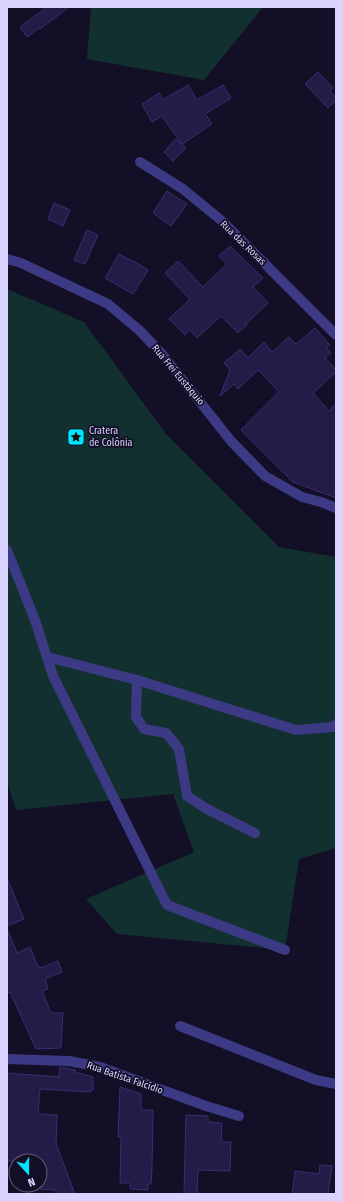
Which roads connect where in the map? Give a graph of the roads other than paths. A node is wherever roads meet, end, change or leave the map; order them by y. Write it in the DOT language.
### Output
graph roads {
  1 [pos="140,162"];
  2 [pos="7,259"];
  3 [pos="336,335"];
  4 [pos="336,508"];
  5 [pos="7,550"];
  6 [pos="47,657"];
  7 [pos="137,680"];
  8 [pos="336,724"];
  9 [pos="255,833"];
  10 [pos="285,950"];
  11 [pos="180,1026"];
  12 [pos="8,1057"];
  13 [pos="336,1084"];
  14 [pos="239,1116"];
  1 -- 3 [label="street, Rua das Rosas"];
  2 -- 4 [label="street, Rua Frei Eustáquio"];
  5 -- 6 [label="street"];
  6 -- 7 [label="street"];
  6 -- 10 [label="street"];
  7 -- 8 [label="street"];
  7 -- 9 [label="street"];
  11 -- 13 [label="street"];
  12 -- 14 [label="street, Rua Batista Falcídio"];
}
